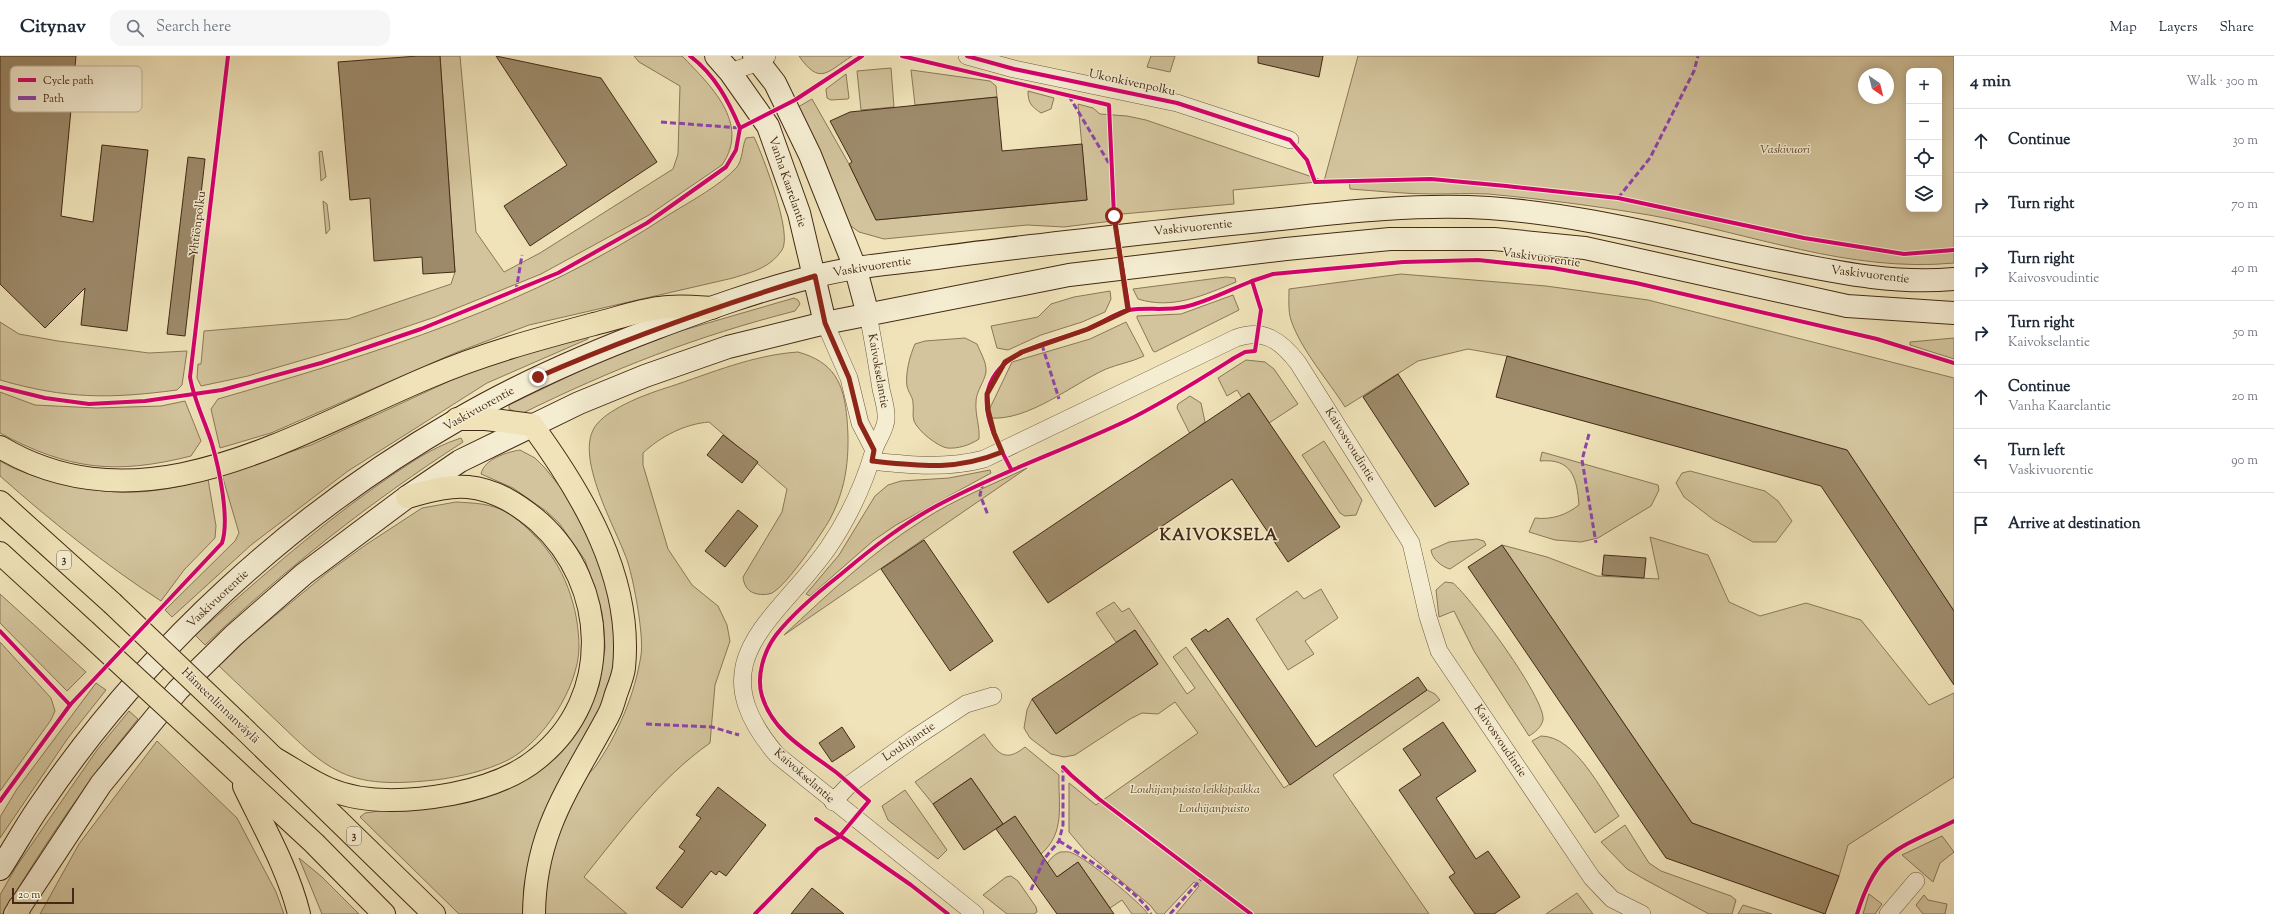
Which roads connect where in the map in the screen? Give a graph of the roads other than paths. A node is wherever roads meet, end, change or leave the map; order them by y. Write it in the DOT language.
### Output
graph roads {
  1 [pos="967,56"];
  2 [pos="760,58"];
  3 [pos="728,61"];
  4 [pos="1290,140"];
  5 [pos="856,270"];
  6 [pos="815,276"];
  7 [pos="1954,279"];
  8 [pos="712,308"];
  9 [pos="1954,313"];
  10 [pos="868,315"];
  11 [pos="825,323"];
  12 [pos="457,419"];
  13 [pos="532,425"];
  14 [pos="0,447"];
  15 [pos="873,456"];
  16 [pos="406,497"];
  17 [pos="0,502"];
  18 [pos="0,553"];
  19 [pos="993,696"];
  20 [pos="274,758"];
  21 [pos="238,775"];
  22 [pos="833,802"];
  23 [pos="0,869"];
  24 [pos="1916,881"];
  25 [pos="17,912"];
  26 [pos="299,914"];
  27 [pos="384,914"];
  28 [pos="434,914"];
  29 [pos="534,914"];
  30 [pos="975,914"];
  31 [pos="1642,914"];
  32 [pos="1888,914"];
  1 -- 4 [label="street, Ukonkivenpolku"];
  2 -- 3 [label="street"];
  2 -- 5 [label="main road"];
  3 -- 6 [label="main road, Vanha Kaarelantie"];
  5 -- 6 [label="main road, Vaskivuorentie"];
  5 -- 7 [label="main road, Vaskivuorentie"];
  5 -- 10 [label="main road"];
  6 -- 8 [label="main road, Vaskivuorentie"];
  6 -- 11 [label="main road, Vanha Kaarelantie"];
  8 -- 12 [label="main road, Vaskivuorentie"];
  8 -- 14 [label="highway"];
  9 -- 10 [label="main road, Vaskivuorentie"];
  10 -- 11 [label="main road, Vaskivuorentie"];
  10 -- 15 [label="street, Kaivokselantie"];
  11 -- 13 [label="main road, Vaskivuorentie"];
  11 -- 15 [label="street"];
  12 -- 13 [label="highway"];
  12 -- 23 [label="main road, Vaskivuorentie"];
  13 -- 16 [label="main road, Vaskivuorentie"];
  13 -- 29 [label="highway"];
  15 -- 22 [label="street, Kaivokselantie"];
  15 -- 31 [label="street, Kaivosvoudintie"];
  16 -- 20 [label="highway"];
  16 -- 25 [label="main road, Vaskivuorentie"];
  17 -- 20 [label="highway, Hämeenlinnanväylä / 3, bridge"];
  18 -- 21 [label="highway, bridge"];
  19 -- 22 [label="street, Louhijantie"];
  20 -- 28 [label="highway, Hämeenlinnanväylä / 3"];
  21 -- 26 [label="highway"];
  21 -- 27 [label="highway"];
  22 -- 30 [label="street, Kaivokselantie"];
  24 -- 32 [label="street"];
}
